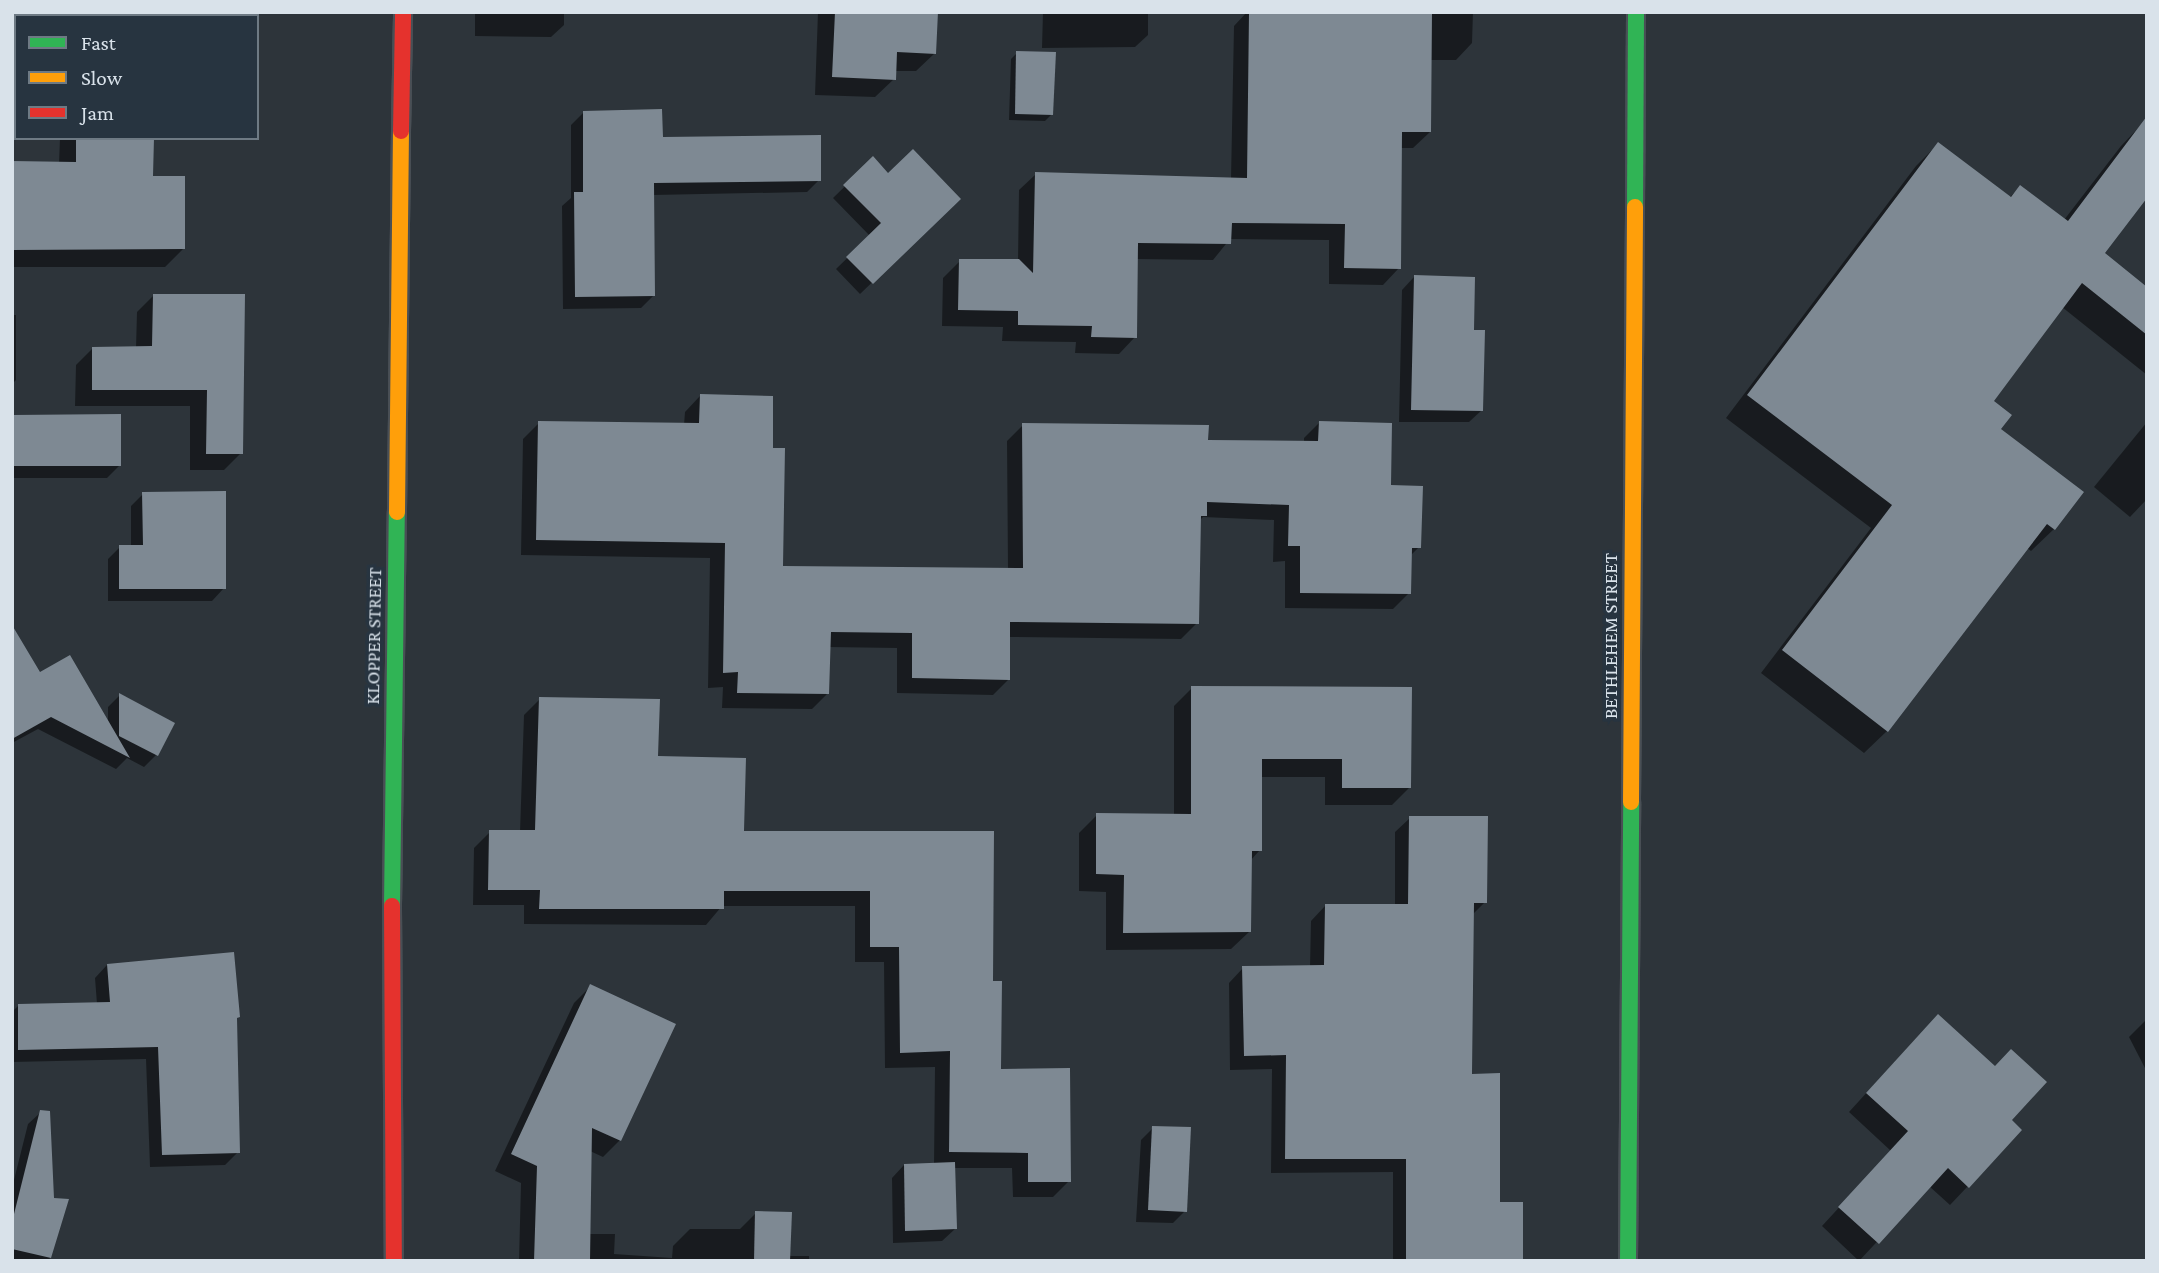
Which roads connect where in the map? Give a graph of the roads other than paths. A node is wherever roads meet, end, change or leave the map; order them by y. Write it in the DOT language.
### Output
graph roads {
  1 [pos="403,12"];
  2 [pos="1636,12"];
  3 [pos="1645,12"];
  4 [pos="1636,40"];
  5 [pos="394,1261"];
  6 [pos="1629,1261"];
  1 -- 5 [label="main road, KLOPPER STREET"];
  2 -- 4 [label="main road, BETHLEHEM STREET"];
  3 -- 4 [label="main road"];
  4 -- 6 [label="main road, BETHLEHEM STREET"];
}
